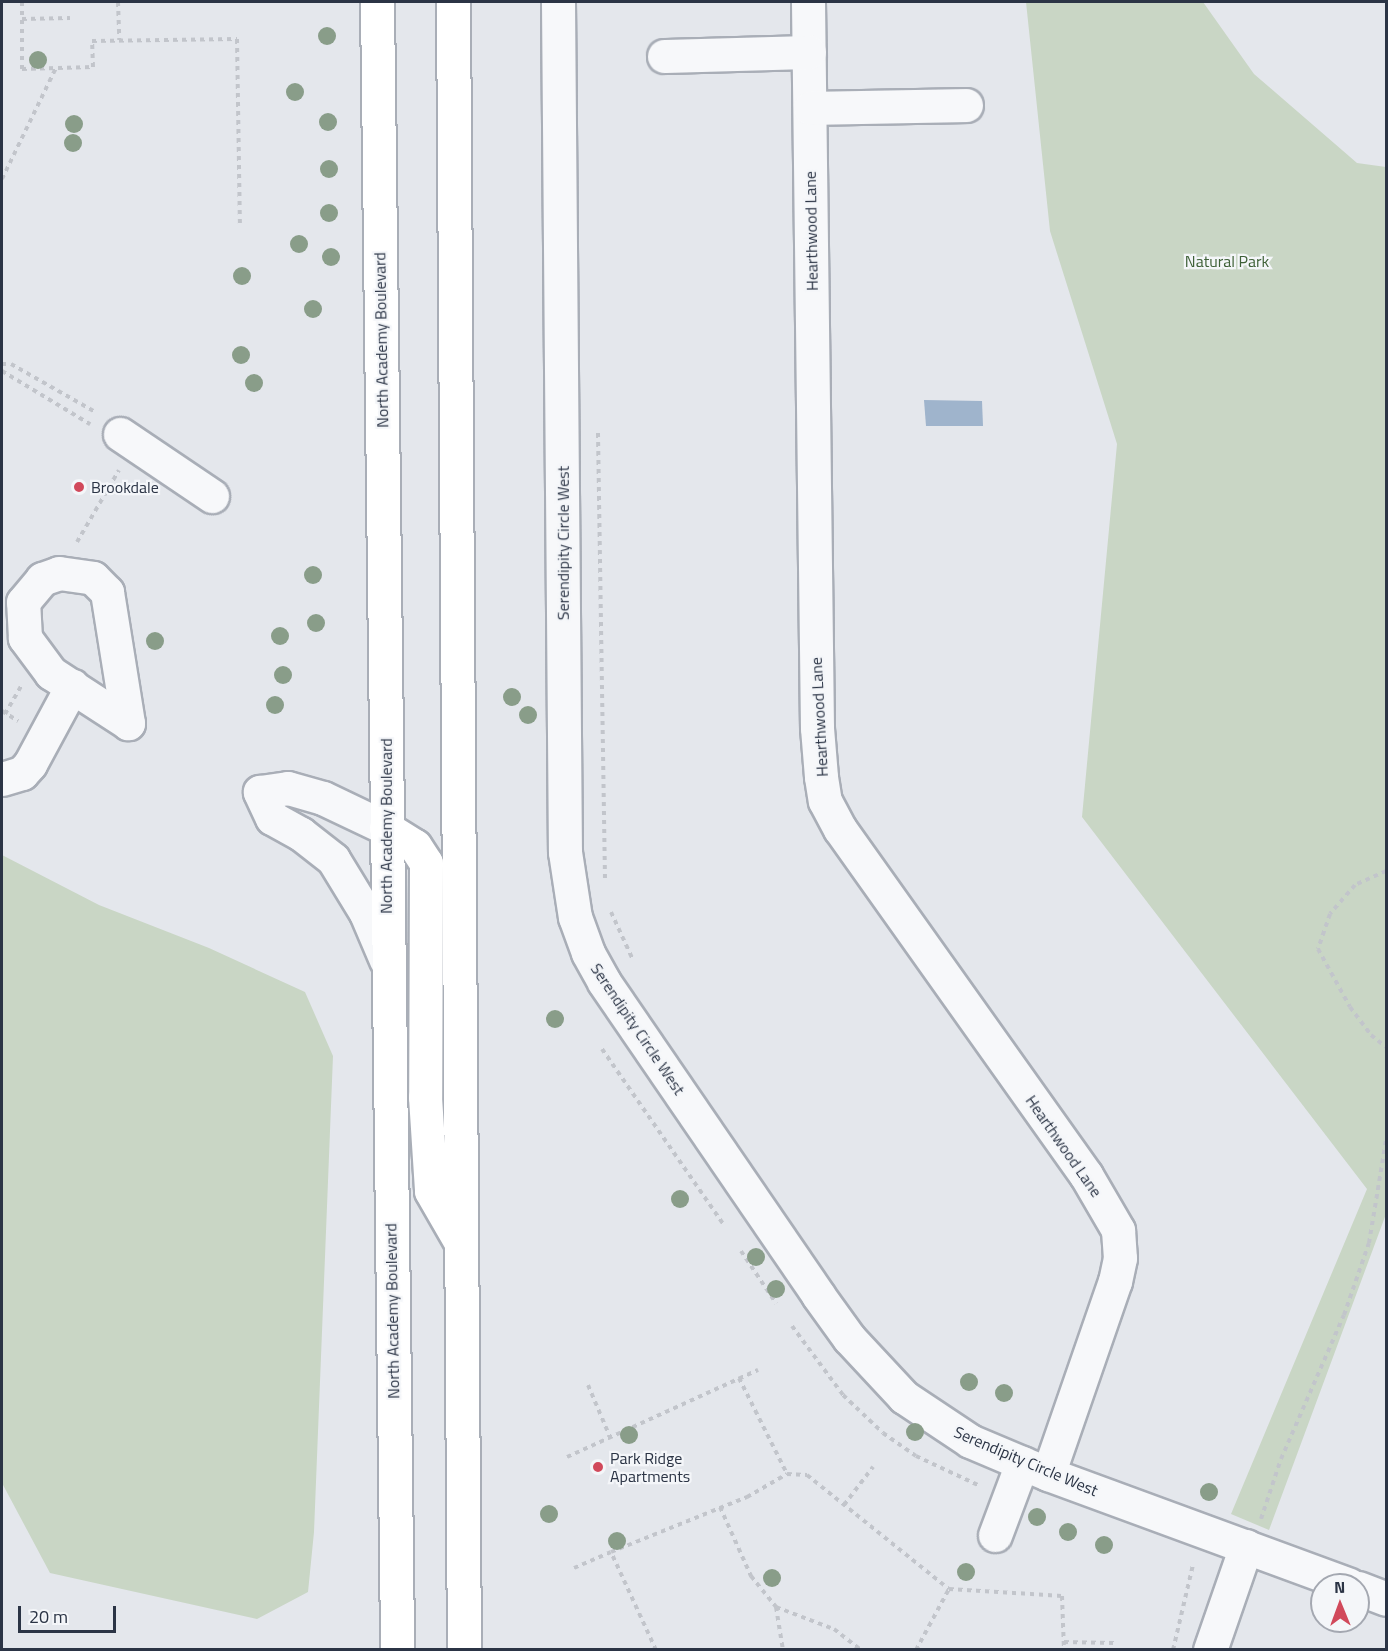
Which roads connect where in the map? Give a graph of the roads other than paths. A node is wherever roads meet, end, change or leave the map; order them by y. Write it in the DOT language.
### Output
graph roads {
  1 [pos="377,2"];
  2 [pos="453,2"];
  3 [pos="558,2"];
  4 [pos="808,2"];
  5 [pos="808,52"];
  6 [pos="664,56"];
  7 [pos="966,105"];
  8 [pos="810,108"];
  9 [pos="110,435"];
  10 [pos="212,496"];
  11 [pos="72,686"];
  12 [pos="2,779"];
  13 [pos="386,828"];
  14 [pos="386,960"];
  15 [pos="461,1243"];
  16 [pos="1035,1468"];
  17 [pos="1254,1532"];
  18 [pos="995,1535"];
  19 [pos="1327,1573"];
  20 [pos="1370,1593"];
  21 [pos="1386,1599"];
  22 [pos="397,1650"];
  23 [pos="464,1650"];
  24 [pos="1210,1650"];
  1 -- 13 [label="main road, North Academy Boulevard"];
  2 -- 15 [label="main road"];
  3 -- 16 [label="street, Serendipity Circle West"];
  4 -- 5 [label="street, Hearthwood Lane"];
  5 -- 6 [label="street"];
  5 -- 8 [label="street, Hearthwood Lane"];
  7 -- 8 [label="street"];
  8 -- 16 [label="street, Hearthwood Lane"];
  9 -- 10 [label="street"];
  11 -- 12 [label="street"];
  13 -- 14 [label="main road, North Academy Boulevard"];
  13 -- 14 [label="street"];
  13 -- 15 [label="main road"];
  14 -- 22 [label="main road, North Academy Boulevard"];
  15 -- 23 [label="main road"];
  16 -- 17 [label="street, Serendipity Circle West"];
  16 -- 18 [label="street, Hearthwood Lane"];
  17 -- 19 [label="street, Serendipity Circle West"];
  17 -- 24 [label="street"];
  20 -- 21 [label="street"];
}
